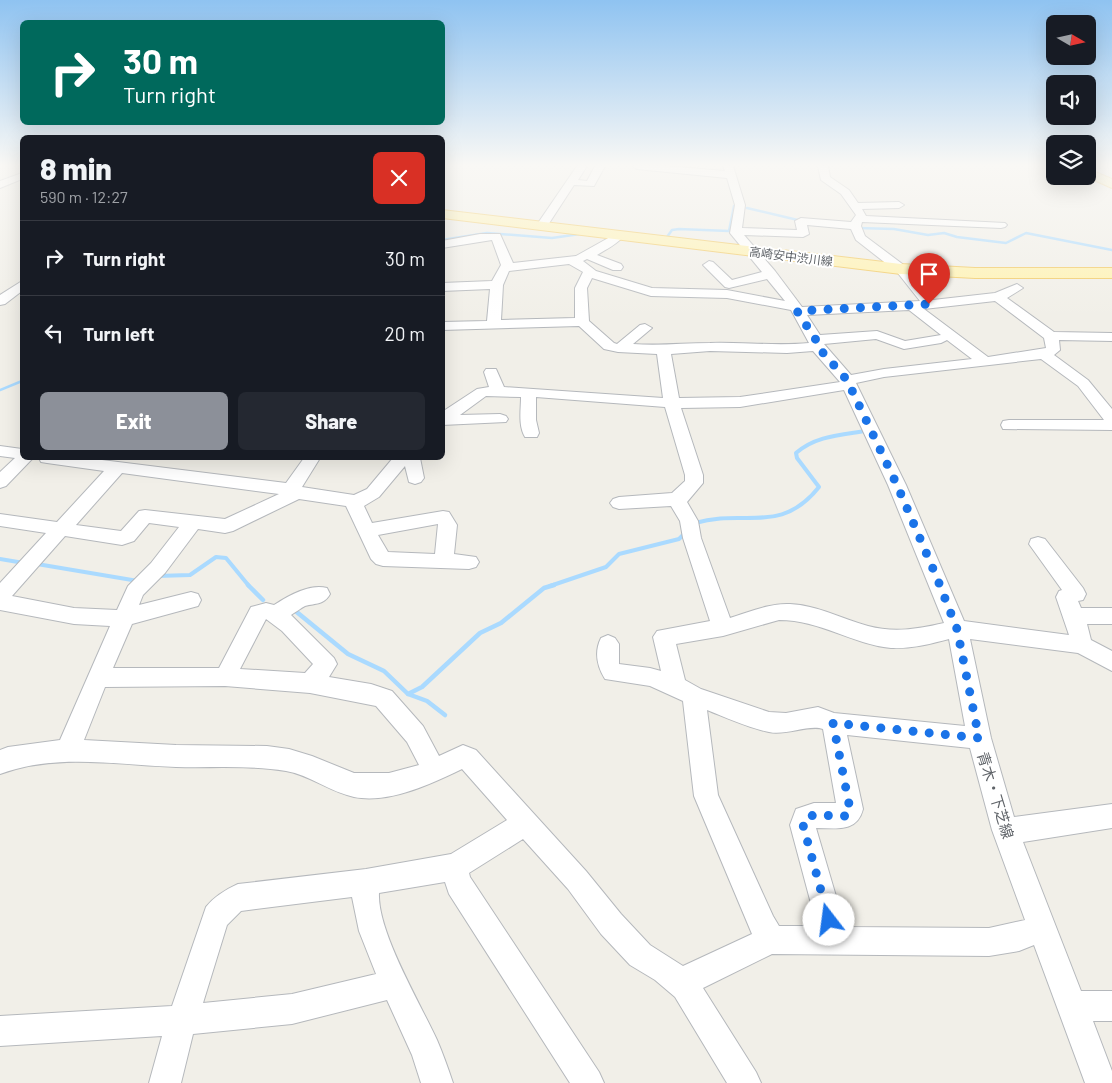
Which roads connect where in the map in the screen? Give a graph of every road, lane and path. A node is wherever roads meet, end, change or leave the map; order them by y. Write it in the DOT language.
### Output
graph roads {
  1 [pos="457,217"];
  2 [pos="548,217"];
  3 [pos="738,217"];
  4 [pos="860,217"];
  5 [pos="817,223"];
  6 [pos="856,225"];
  7 [pos="1001,225"];
  8 [pos="542,226"];
  9 [pos="736,231"];
  10 [pos="619,235"];
  11 [pos="445,244"];
  12 [pos="753,251"];
  13 [pos="587,255"];
  14 [pos="571,260"];
  15 [pos="709,265"];
  16 [pos="508,267"];
  17 [pos="617,267"];
  18 [pos="901,269"];
  19 [pos="589,273"];
  20 [pos="1112,273"];
  21 [pos="771,274"];
  22 [pos="693,284"];
  23 [pos="729,284"];
  24 [pos="497,285"];
  25 [pos="20,287"];
  26 [pos="445,287"];
  27 [pos="1017,288"];
  28 [pos="8,296"];
  29 [pos="998,297"];
  30 [pos="929,304"];
  31 [pos="912,306"];
  32 [pos="796,309"];
  33 [pos="582,322"];
  34 [pos="494,323"];
  35 [pos="445,326"];
  36 [pos="645,328"];
  37 [pos="1051,336"];
  38 [pos="1112,336"];
  39 [pos="941,339"];
  40 [pos="817,343"];
  41 [pos="620,348"];
  42 [pos="663,350"];
  43 [pos="1044,354"];
  44 [pos="984,361"];
  45 [pos="491,372"];
  46 [pos="848,382"];
  47 [pos="498,391"];
  48 [pos="529,392"];
  49 [pos="672,403"];
  50 [pos="445,419"];
  51 [pos="500,419"];
  52 [pos="1112,419"];
  53 [pos="445,420"];
  54 [pos="1010,425"];
  55 [pos="1112,425"];
  56 [pos="531,433"];
  57 [pos="0,451"];
  58 [pos="20,454"];
  59 [pos="23,460"];
  60 [pos="65,460"];
  61 [pos="311,460"];
  62 [pos="400,460"];
  63 [pos="412,460"];
  64 [pos="118,466"];
  65 [pos="416,478"];
  66 [pos="0,482"];
  67 [pos="294,491"];
  68 [pos="678,500"];
  69 [pos="354,503"];
  70 [pos="619,503"];
  71 [pos="0,520"];
  72 [pos="193,522"];
  73 [pos="62,529"];
  74 [pos="367,532"];
  75 [pos="1038,544"];
  76 [pos="444,561"];
  77 [pos="469,562"];
  78 [pos="320,594"];
  79 [pos="0,596"];
  80 [pos="191,600"];
  81 [pos="0,602"];
  82 [pos="275,615"];
  83 [pos="1074,616"];
  84 [pos="1112,616"];
  85 [pos="122,618"];
  86 [pos="723,628"];
  87 [pos="957,629"];
  88 [pos="608,644"];
  89 [pos="1082,645"];
  90 [pos="1112,662"];
  91 [pos="225,677"];
  92 [pos="99,678"];
  93 [pos="310,683"];
  94 [pos="684,691"];
  95 [pos="833,723"];
  96 [pos="979,738"];
  97 [pos="68,750"];
  98 [pos="0,763"];
  99 [pos="433,769"];
  100 [pos="1112,816"];
  101 [pos="525,821"];
  102 [pos="1005,830"];
  103 [pos="454,867"];
  104 [pos="366,882"];
  105 [pos="1041,928"];
  106 [pos="834,939"];
  107 [pos="771,940"];
  108 [pos="393,981"];
  109 [pos="685,987"];
  110 [pos="1073,1006"];
  111 [pos="1112,1006"];
  112 [pos="182,1020"];
  113 [pos="0,1031"];
  114 [pos="164,1083"];
  115 [pos="437,1083"];
  116 [pos="588,1083"];
  117 [pos="745,1083"];
  118 [pos="1101,1083"];
  1 -- 8 [label="main road, 高崎安中渋川線"];
  2 -- 8 [label="street"];
  3 -- 9 [label="street"];
  4 -- 6 [label="street"];
  5 -- 6 [label="street"];
  5 -- 9 [label="street"];
  6 -- 7 [label="street"];
  6 -- 18 [label="street"];
  8 -- 10 [label="main road, 高崎安中渋川線"];
  9 -- 12 [label="street, 青木・下芝線"];
  10 -- 12 [label="main road, 高崎安中渋川線"];
  10 -- 13 [label="street"];
  11 -- 16 [label="street"];
  12 -- 18 [label="main road, 高崎安中渋川線"];
  12 -- 21 [label="street, 青木・下芝線"];
  13 -- 14 [label="street"];
  13 -- 17 [label="street"];
  14 -- 16 [label="street"];
  14 -- 19 [label="street"];
  15 -- 23 [label="street"];
  16 -- 24 [label="street"];
  18 -- 20 [label="main road, 高崎安中渋川線"];
  18 -- 30 [label="street"];
  19 -- 32 [label="street"];
  19 -- 33 [label="street"];
  21 -- 23 [label="street"];
  21 -- 32 [label="street, 青木・下芝線"];
  22 -- 23 [label="street"];
  24 -- 26 [label="street"];
  24 -- 34 [label="street"];
  25 -- 28 [label="street"];
  27 -- 29 [label="street"];
  29 -- 30 [label="street"];
  29 -- 37 [label="street"];
  30 -- 31 [label="street"];
  31 -- 32 [label="street"];
  31 -- 44 [label="street"];
  32 -- 40 [label="street, 青木・下芝線"];
  33 -- 34 [label="street"];
  33 -- 41 [label="street"];
  34 -- 35 [label="street"];
  36 -- 41 [label="street"];
  37 -- 38 [label="street"];
  37 -- 43 [label="street"];
  39 -- 40 [label="street"];
  40 -- 42 [label="street"];
  40 -- 46 [label="street, 青木・下芝線"];
  41 -- 42 [label="street"];
  42 -- 49 [label="street"];
  43 -- 44 [label="street"];
  43 -- 52 [label="street"];
  44 -- 46 [label="street"];
  45 -- 47 [label="street"];
  46 -- 49 [label="street"];
  46 -- 87 [label="street, 青木・下芝線"];
  47 -- 48 [label="street"];
  47 -- 50 [label="street"];
  48 -- 49 [label="street"];
  48 -- 56 [label="street"];
  49 -- 68 [label="street"];
  51 -- 53 [label="street"];
  54 -- 55 [label="street"];
  57 -- 58 [label="street"];
  59 -- 66 [label="street"];
  60 -- 64 [label="street"];
  61 -- 67 [label="street"];
  62 -- 69 [label="street"];
  63 -- 65 [label="street"];
  64 -- 67 [label="street"];
  64 -- 73 [label="street"];
  67 -- 69 [label="street"];
  67 -- 72 [label="street"];
  68 -- 70 [label="street"];
  68 -- 86 [label="street"];
  69 -- 74 [label="street"];
  71 -- 73 [label="street"];
  72 -- 73 [label="street"];
  72 -- 85 [label="street"];
  73 -- 79 [label="street"];
  74 -- 76 [label="street"];
  74 -- 76 [label="street"];
  75 -- 83 [label="street"];
  76 -- 77 [label="street"];
  78 -- 82 [label="street"];
  80 -- 85 [label="street"];
  81 -- 85 [label="street"];
  82 -- 91 [label="street"];
  82 -- 93 [label="street"];
  83 -- 84 [label="street"];
  83 -- 89 [label="street"];
  85 -- 92 [label="street"];
  86 -- 87 [label="street"];
  86 -- 94 [label="street"];
  87 -- 89 [label="street"];
  87 -- 96 [label="street, 青木・下芝線"];
  88 -- 94 [label="street"];
  89 -- 90 [label="street"];
  91 -- 92 [label="street"];
  91 -- 93 [label="street"];
  92 -- 97 [label="street"];
  93 -- 99 [label="street"];
  94 -- 95 [label="street"];
  94 -- 107 [label="street"];
  95 -- 96 [label="street"];
  95 -- 106 [label="street"];
  96 -- 102 [label="street, 青木・下芝線"];
  97 -- 98 [label="street"];
  97 -- 99 [label="street"];
  99 -- 101 [label="street"];
  100 -- 102 [label="street"];
  101 -- 103 [label="street"];
  101 -- 109 [label="street"];
  102 -- 105 [label="street, 青木・下芝線"];
  103 -- 104 [label="street"];
  103 -- 116 [label="street"];
  104 -- 108 [label="street"];
  104 -- 112 [label="street"];
  105 -- 106 [label="street"];
  105 -- 110 [label="street, 青木・下芝線"];
  106 -- 107 [label="street"];
  107 -- 109 [label="street"];
  108 -- 112 [label="street"];
  108 -- 115 [label="street"];
  109 -- 117 [label="street"];
  110 -- 111 [label="street"];
  110 -- 118 [label="street, 青木・下芝線"];
  112 -- 113 [label="street"];
  112 -- 114 [label="street"];
}
